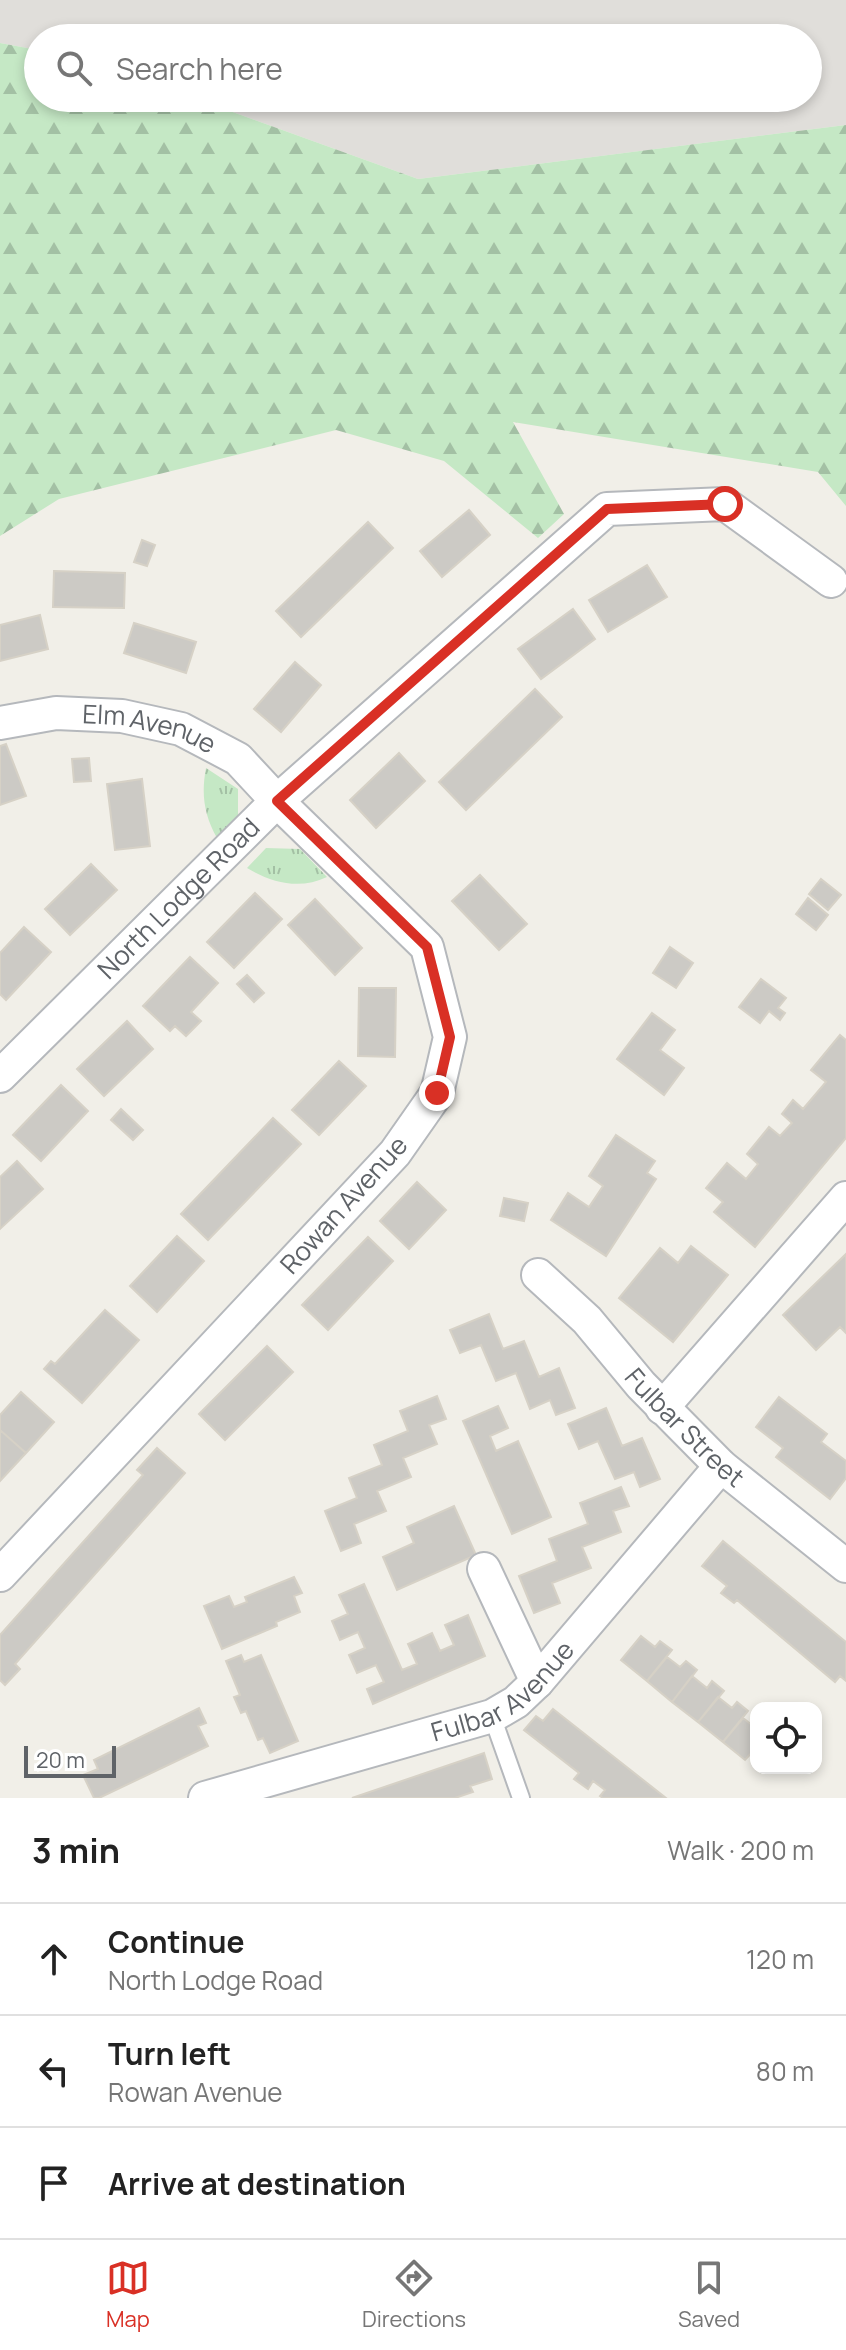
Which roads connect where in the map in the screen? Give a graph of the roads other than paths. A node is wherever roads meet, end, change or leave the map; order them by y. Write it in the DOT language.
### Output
graph roads {
  1 [pos="831,581"];
  2 [pos="0,723"];
  3 [pos="277,801"];
  4 [pos="0,1076"];
  5 [pos="846,1198"];
  6 [pos="538,1275"];
  7 [pos="662,1408"];
  8 [pos="721,1466"];
  9 [pos="846,1566"];
  10 [pos="484,1569"];
  11 [pos="0,1575"];
  12 [pos="537,1682"];
  13 [pos="492,1716"];
  14 [pos="205,1798"];
  15 [pos="521,1798"];
  1 -- 3 [label="street, North Lodge Road"];
  2 -- 3 [label="street, Elm Avenue"];
  3 -- 4 [label="street, North Lodge Road"];
  3 -- 11 [label="street, Rowan Avenue"];
  5 -- 7 [label="street"];
  6 -- 7 [label="street, Fulbar Street"];
  7 -- 8 [label="street, Fulbar Street"];
  8 -- 9 [label="street, Fulbar Street"];
  8 -- 12 [label="street, Fulbar Avenue"];
  10 -- 12 [label="street"];
  12 -- 13 [label="street, Fulbar Avenue"];
  13 -- 14 [label="street, Fulbar Avenue"];
  13 -- 15 [label="lane"];
}
